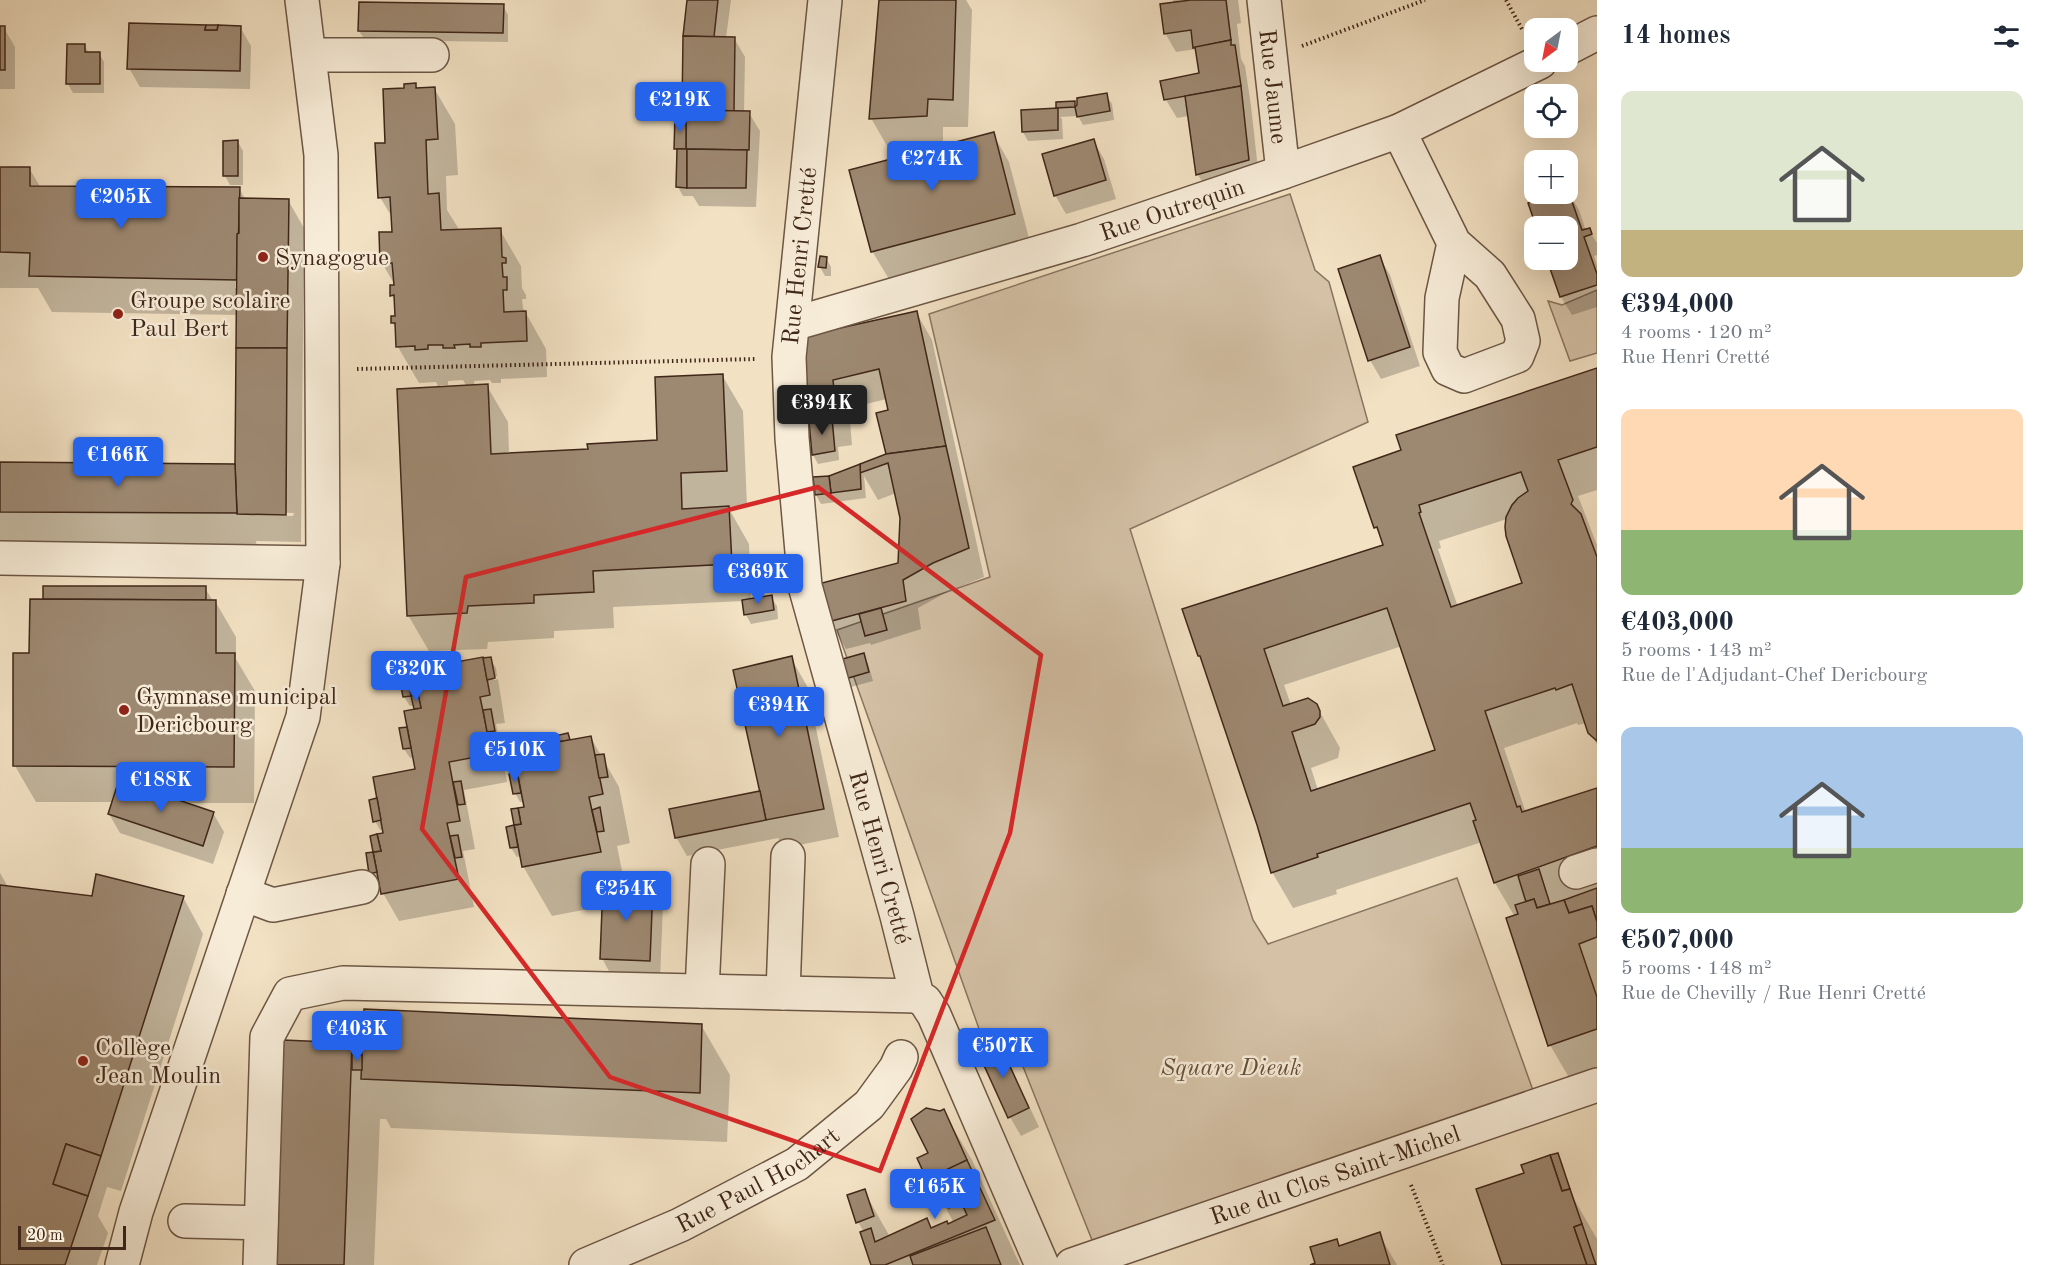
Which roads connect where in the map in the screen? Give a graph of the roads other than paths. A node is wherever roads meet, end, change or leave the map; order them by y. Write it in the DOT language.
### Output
graph roads {
  1 [pos="302,0"];
  2 [pos="825,0"];
  3 [pos="1264,0"];
  4 [pos="1597,33"];
  5 [pos="1578,43"];
  6 [pos="309,55"];
  7 [pos="432,55"];
  8 [pos="1524,70"];
  9 [pos="1399,131"];
  10 [pos="1283,172"];
  11 [pos="1454,243"];
  12 [pos="793,324"];
  13 [pos="0,558"];
  14 [pos="323,563"];
  15 [pos="788,856"];
  16 [pos="708,864"];
  17 [pos="362,887"];
  18 [pos="243,894"];
  19 [pos="702,992"];
  20 [pos="783,993"];
  21 [pos="917,996"];
  22 [pos="901,1057"];
  23 [pos="1597,1085"];
  24 [pos="185,1221"];
  25 [pos="261,1223"];
  26 [pos="122,1265"];
  27 [pos="260,1265"];
  28 [pos="586,1265"];
  29 [pos="1042,1265"];
  30 [pos="1072,1265"];
  1 -- 6 [label="street"];
  2 -- 12 [label="street, Rue Henri Cretté"];
  3 -- 10 [label="street, Rue Jaume"];
  4 -- 5 [label="street"];
  6 -- 7 [label="street"];
  6 -- 14 [label="street"];
  8 -- 9 [label="street, Rue Outrequin"];
  9 -- 10 [label="street, Rue Outrequin"];
  9 -- 11 [label="street"];
  10 -- 12 [label="street, Rue Outrequin"];
  12 -- 21 [label="street, Rue Henri Cretté"];
  13 -- 14 [label="street"];
  14 -- 18 [label="street"];
  15 -- 20 [label="street"];
  16 -- 19 [label="street"];
  17 -- 18 [label="street"];
  18 -- 26 [label="street"];
  19 -- 20 [label="street"];
  19 -- 25 [label="street"];
  20 -- 21 [label="street"];
  21 -- 29 [label="street, Rue Henri Cretté"];
  22 -- 28 [label="street, Rue Paul Hochart"];
  23 -- 30 [label="street, Rue du Clos Saint-Michel"];
  24 -- 25 [label="street"];
  25 -- 27 [label="street"];
}
